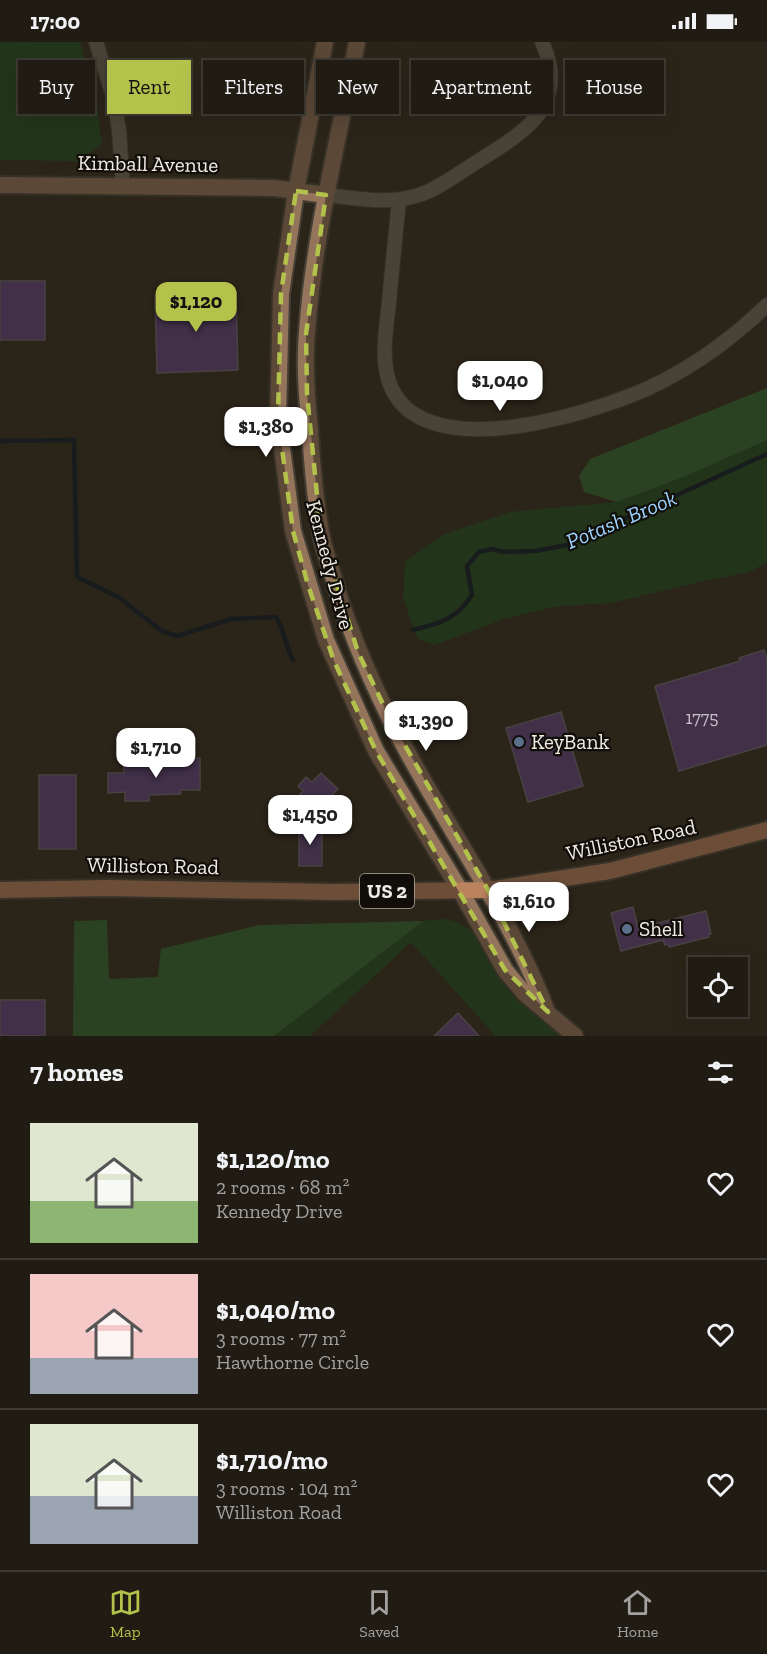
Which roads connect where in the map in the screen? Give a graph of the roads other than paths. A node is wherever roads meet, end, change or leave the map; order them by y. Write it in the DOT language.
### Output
graph roads {
  1 [pos="96,42"];
  2 [pos="325,42"];
  3 [pos="357,42"];
  4 [pos="542,42"];
  5 [pos="0,185"];
  6 [pos="123,187"];
  7 [pos="296,191"];
  8 [pos="326,195"];
  9 [pos="399,200"];
  10 [pos="767,305"];
  11 [pos="357,709"];
  12 [pos="391,722"];
  13 [pos="767,830"];
  14 [pos="0,890"];
  15 [pos="460,890"];
  16 [pos="488,890"];
  17 [pos="548,1012"];
  18 [pos="575,1036"];
  1 -- 6 [label="street"];
  2 -- 7 [label="main road, Kennedy Drive"];
  3 -- 8 [label="main road, Kennedy Drive"];
  4 -- 9 [label="street"];
  5 -- 6 [label="main road, Kimball Avenue"];
  6 -- 7 [label="main road, Kimball Avenue"];
  7 -- 8 [label="main road, Kimball Avenue"];
  7 -- 11 [label="main road, Kennedy Drive"];
  8 -- 9 [label="street"];
  8 -- 12 [label="main road, Kennedy Drive"];
  9 -- 10 [label="street"];
  11 -- 12 [label="main road"];
  11 -- 15 [label="main road, Kennedy Drive"];
  12 -- 16 [label="main road, Kennedy Drive"];
  13 -- 16 [label="main road, Williston Road / US 2"];
  14 -- 15 [label="main road, Williston Road / US 2"];
  15 -- 16 [label="main road, Williston Road / US 2"];
  15 -- 17 [label="main road, Kennedy Drive"];
  16 -- 17 [label="main road, Kennedy Drive"];
  17 -- 18 [label="main road, Kennedy Drive"];
}
